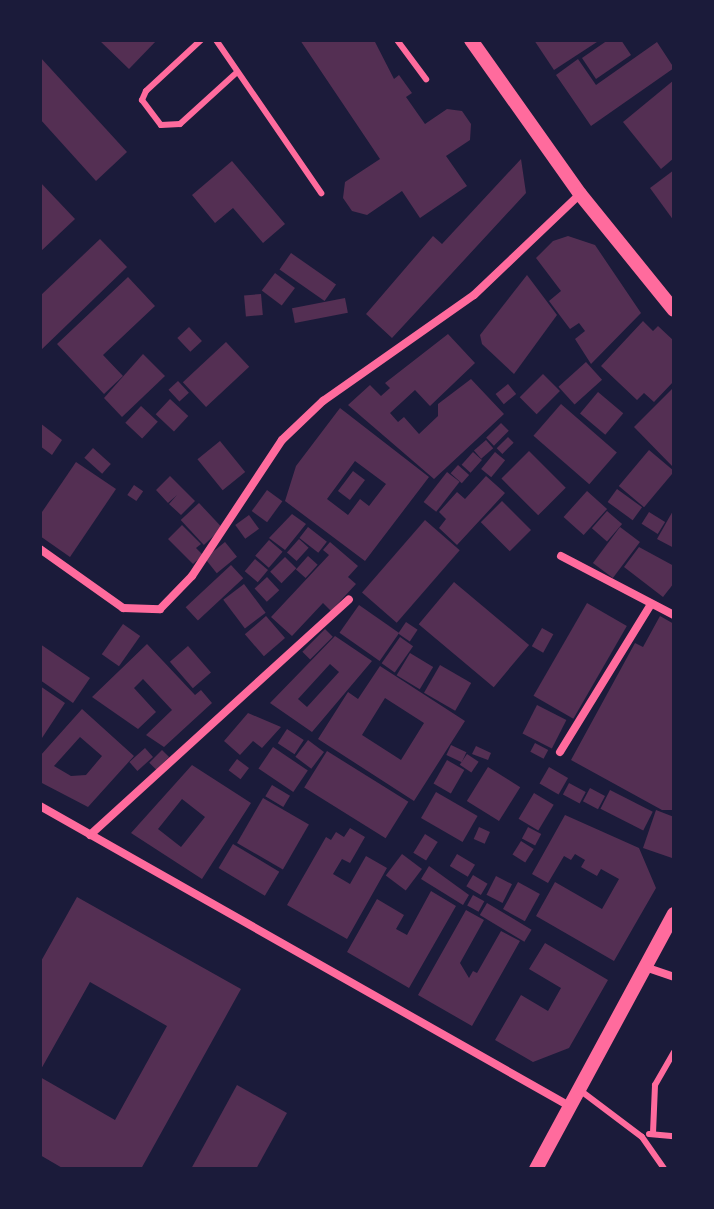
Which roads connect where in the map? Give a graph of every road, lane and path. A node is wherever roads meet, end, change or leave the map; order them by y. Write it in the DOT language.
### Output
graph roads {
  1 [pos="201,40"];
  2 [pos="216,40"];
  3 [pos="397,40"];
  4 [pos="471,40"];
  5 [pos="236,73"];
  6 [pos="426,79"];
  7 [pos="321,193"];
  8 [pos="580,194"];
  9 [pos="674,310"];
  10 [pos="40,549"];
  11 [pos="561,556"];
  12 [pos="349,599"];
  13 [pos="651,604"];
  14 [pos="674,615"];
  15 [pos="560,752"];
  16 [pos="40,806"];
  17 [pos="90,835"];
  18 [pos="674,914"];
  19 [pos="645,967"];
  20 [pos="674,977"];
  21 [pos="674,1052"];
  22 [pos="581,1091"];
  23 [pos="572,1108"];
  24 [pos="653,1133"];
  25 [pos="674,1136"];
  26 [pos="642,1137"];
  27 [pos="536,1169"];
  28 [pos="664,1169"];
  1 -- 5 [label="lane"];
  2 -- 5 [label="lane"];
  3 -- 6 [label="lane"];
  4 -- 8 [label="street"];
  5 -- 7 [label="lane"];
  8 -- 9 [label="street"];
  8 -- 10 [label="street"];
  11 -- 13 [label="street"];
  12 -- 17 [label="street"];
  13 -- 14 [label="street"];
  13 -- 15 [label="street"];
  16 -- 17 [label="street"];
  17 -- 23 [label="street"];
  18 -- 19 [label="street"];
  19 -- 20 [label="street"];
  19 -- 22 [label="street"];
  21 -- 24 [label="lane"];
  22 -- 23 [label="street"];
  22 -- 26 [label="lane"];
  23 -- 27 [label="street"];
  24 -- 25 [label="lane"];
  24 -- 26 [label="lane"];
  26 -- 28 [label="lane"];
}
